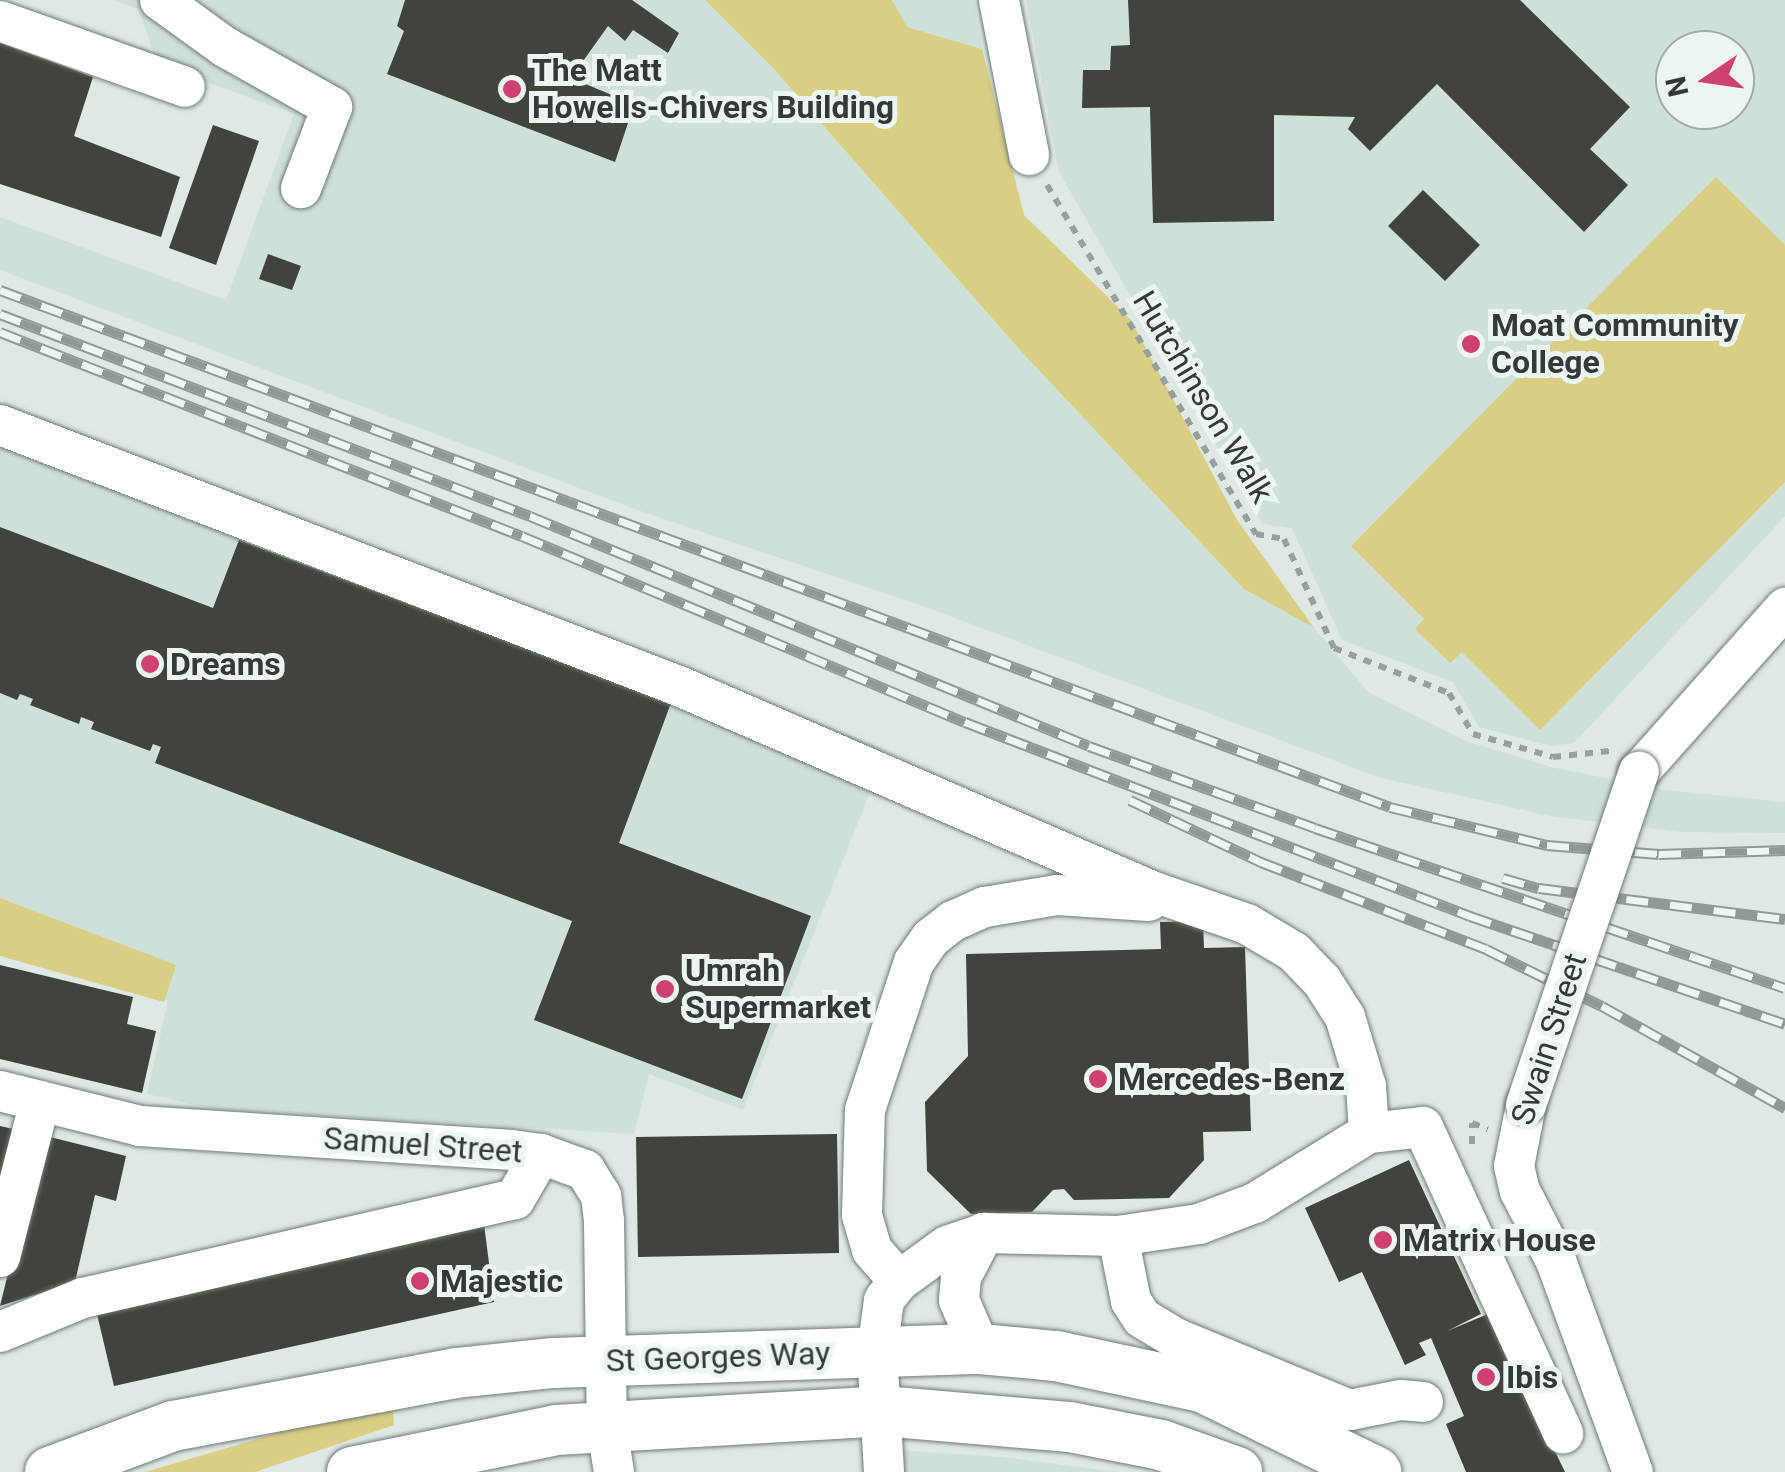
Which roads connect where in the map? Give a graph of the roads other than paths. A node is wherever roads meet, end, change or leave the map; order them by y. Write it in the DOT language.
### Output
graph roads {
  1 [pos="160,0"];
  2 [pos="999,0"];
  3 [pos="0,21"];
  4 [pos="185,87"];
  5 [pos="1029,154"];
  6 [pos="301,188"];
  7 [pos="0,426"];
  8 [pos="1785,608"];
  9 [pos="1154,892"];
  10 [pos="0,1091"];
  11 [pos="40,1100"];
  12 [pos="1369,1133"];
  13 [pos="542,1154"];
  14 [pos="984,1233"];
  15 [pos="1118,1236"];
  16 [pos="0,1257"];
  17 [pos="899,1281"];
  18 [pos="0,1332"];
  19 [pos="980,1350"];
  20 [pos="877,1352"];
  21 [pos="605,1361"];
  22 [pos="1423,1402"];
  23 [pos="882,1411"];
  24 [pos="1563,1433"];
  25 [pos="610,1450"];
  26 [pos="50,1472"];
  27 [pos="352,1472"];
  28 [pos="884,1472"];
  29 [pos="1237,1472"];
  30 [pos="1376,1472"];
  31 [pos="1633,1472"];
  1 -- 6 [label="street"];
  2 -- 5 [label="street"];
  3 -- 4 [label="street"];
  7 -- 9 [label="street"];
  8 -- 31 [label="street, Swain Street, bridge"];
  9 -- 12 [label="street"];
  9 -- 17 [label="street"];
  10 -- 11 [label="street, Samuel Street"];
  11 -- 13 [label="street, Samuel Street"];
  11 -- 16 [label="street"];
  12 -- 15 [label="street"];
  12 -- 24 [label="street"];
  13 -- 18 [label="street"];
  13 -- 21 [label="street, Samuel Street"];
  14 -- 15 [label="street"];
  14 -- 17 [label="street"];
  14 -- 19 [label="street"];
  15 -- 22 [label="street"];
  17 -- 20 [label="street"];
  19 -- 20 [label="main road, St Georges Way"];
  19 -- 30 [label="main road, St Georges Way"];
  20 -- 21 [label="main road, St Georges Way"];
  20 -- 23 [label="street"];
  21 -- 25 [label="street, Samuel Street"];
  21 -- 26 [label="main road, St Georges Way"];
  23 -- 25 [label="main road, St Georges Way"];
  23 -- 28 [label="street"];
  23 -- 29 [label="main road, St Georges Way"];
  25 -- 27 [label="main road, St Georges Way"];
}
